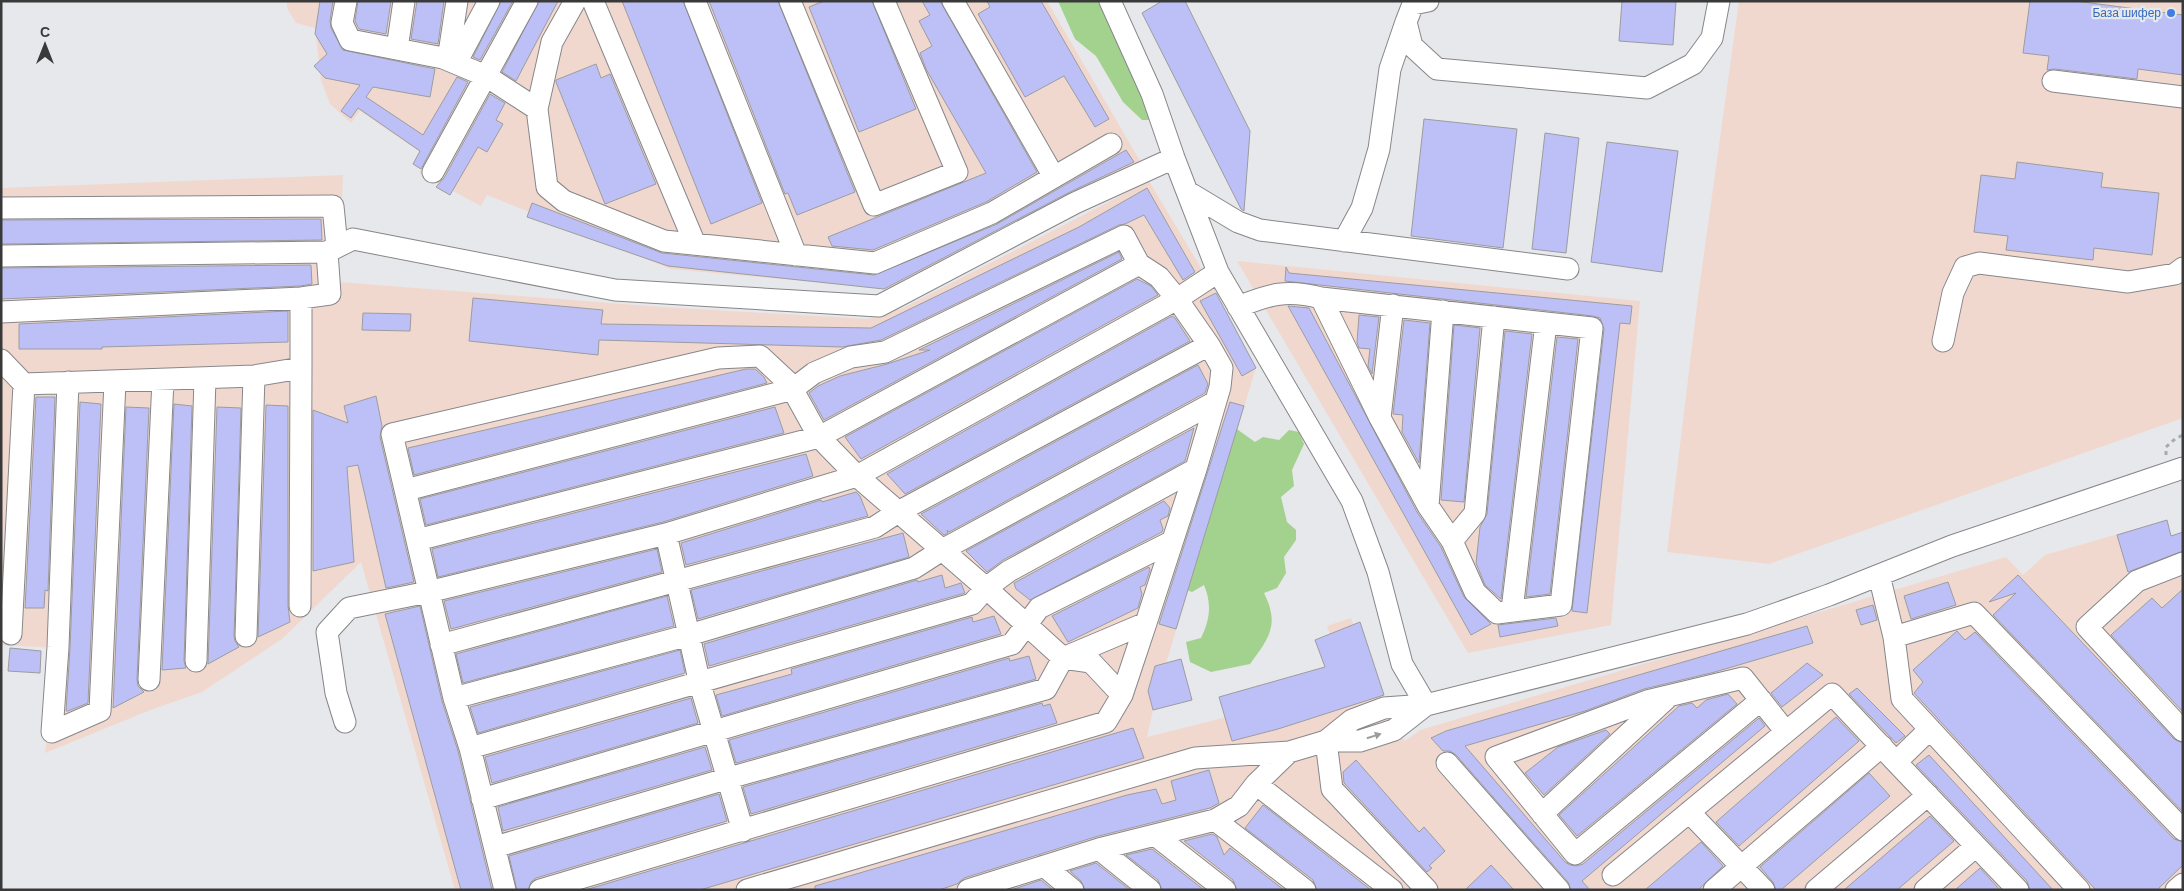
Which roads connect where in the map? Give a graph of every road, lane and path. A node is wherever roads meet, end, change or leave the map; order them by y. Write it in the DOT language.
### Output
graph roads {
  1 [pos="346,1"];
  2 [pos="404,1"];
  3 [pos="457,1"];
  4 [pos="489,1"];
  5 [pos="527,1"];
  6 [pos="575,1"];
  7 [pos="593,1"];
  8 [pos="695,1"];
  9 [pos="790,1"];
  10 [pos="884,1"];
  11 [pos="953,1"];
  12 [pos="1110,1"];
  13 [pos="1428,1"];
  14 [pos="1719,1"];
  15 [pos="1406,22"];
  16 [pos="397,49"];
  17 [pos="452,62"];
  18 [pos="486,76"];
  19 [pos="2054,81"];
  20 [pos="2183,97"];
  21 [pos="537,109"];
  22 [pos="1111,144"];
  23 [pos="1174,158"];
  24 [pos="432,172"];
  25 [pos="1054,177"];
  26 [pos="1188,192"];
  27 [pos="1,208"];
  28 [pos="1344,241"];
  29 [pos="696,244"];
  30 [pos="332,249"];
  31 [pos="796,255"];
  32 [pos="1,256"];
  33 [pos="1139,264"];
  34 [pos="2183,268"];
  35 [pos="1568,269"];
  36 [pos="1218,272"];
  37 [pos="301,298"];
  38 [pos="1321,298"];
  39 [pos="1177,299"];
  40 [pos="1393,305"];
  41 [pos="1238,307"];
  42 [pos="1443,311"];
  43 [pos="1,312"];
  44 [pos="1494,317"];
  45 [pos="1546,323"];
  46 [pos="1943,341"];
  47 [pos="1208,344"];
  48 [pos="1,360"];
  49 [pos="301,368"];
  50 [pos="254,376"];
  51 [pos="205,378"];
  52 [pos="163,380"];
  53 [pos="68,382"];
  54 [pos="115,382"];
  55 [pos="24,384"];
  56 [pos="793,389"];
  57 [pos="1215,402"];
  58 [pos="1380,418"];
  59 [pos="820,437"];
  60 [pos="2183,468"];
  61 [pos="1196,469"];
  62 [pos="857,476"];
  63 [pos="406,490"];
  64 [pos="1428,506"];
  65 [pos="898,512"];
  66 [pos="666,534"];
  67 [pos="417,540"];
  68 [pos="1452,541"];
  69 [pos="1171,542"];
  70 [pos="942,550"];
  71 [pos="2183,563"];
  72 [pos="1879,574"];
  73 [pos="676,581"];
  74 [pos="986,588"];
  75 [pos="428,592"];
  76 [pos="300,606"];
  77 [pos="1512,610"];
  78 [pos="1146,623"];
  79 [pos="1025,625"];
  80 [pos="11,634"];
  81 [pos="689,634"];
  82 [pos="246,636"];
  83 [pos="1894,637"];
  84 [pos="441,645"];
  85 [pos="1063,658"];
  86 [pos="196,661"];
  87 [pos="150,680"];
  88 [pos="700,684"];
  89 [pos="1122,694"];
  90 [pos="1669,696"];
  91 [pos="454,698"];
  92 [pos="1761,700"];
  93 [pos="1426,705"];
  94 [pos="345,722"];
  95 [pos="1930,729"];
  96 [pos="2183,730"];
  97 [pos="715,732"];
  98 [pos="1786,732"];
  99 [pos="1326,741"];
  100 [pos="470,748"];
  101 [pos="1289,752"];
  102 [pos="1889,754"];
  103 [pos="1447,763"];
  104 [pos="729,778"];
  105 [pos="1256,784"];
  106 [pos="1928,795"];
  107 [pos="482,799"];
  108 [pos="1689,812"];
  109 [pos="1542,814"];
  110 [pos="1215,820"];
  111 [pos="743,830"];
  112 [pos="2183,830"];
  113 [pos="1155,835"];
  114 [pos="1976,846"];
  115 [pos="495,847"];
  116 [pos="1099,849"];
  117 [pos="1743,865"];
  118 [pos="1044,866"];
  119 [pos="1613,875"];
  120 [pos="2183,884"];
  121 [pos="982,888"];
  122 [pos="506,890"];
  123 [pos="540,890"];
  124 [pos="748,890"];
  125 [pos="1073,890"];
  126 [pos="1150,890"];
  127 [pos="1225,890"];
  128 [pos="1305,890"];
  129 [pos="1392,890"];
  130 [pos="1427,890"];
  131 [pos="1559,890"];
  132 [pos="1714,890"];
  133 [pos="1764,890"];
  134 [pos="1816,890"];
  135 [pos="1925,890"];
  136 [pos="2018,890"];
  137 [pos="2079,890"];
  138 [pos="2176,890"];
  1 -- 16 [label="lane"];
  2 -- 16 [label="lane"];
  3 -- 17 [label="lane"];
  4 -- 17 [label="lane"];
  5 -- 18 [label="lane"];
  6 -- 21 [label="lane"];
  7 -- 29 [label="lane"];
  8 -- 31 [label="lane"];
  9 -- 10 [label="lane"];
  11 -- 25 [label="lane"];
  12 -- 23 [label="lane"];
  13 -- 15 [label="lane"];
  14 -- 15 [label="lane"];
  15 -- 28 [label="lane"];
  16 -- 17 [label="lane"];
  17 -- 18 [label="lane"];
  18 -- 21 [label="lane"];
  18 -- 24 [label="lane"];
  19 -- 20 [label="lane"];
  21 -- 29 [label="lane"];
  22 -- 25 [label="lane"];
  23 -- 26 [label="lane"];
  23 -- 30 [label="lane"];
  25 -- 31 [label="lane"];
  26 -- 28 [label="lane"];
  26 -- 36 [label="lane"];
  27 -- 30 [label="lane"];
  28 -- 35 [label="lane"];
  29 -- 31 [label="lane"];
  30 -- 32 [label="lane"];
  30 -- 37 [label="lane"];
  33 -- 39 [label="lane"];
  33 -- 56 [label="lane"];
  33 -- 59 [label="lane"];
  34 -- 46 [label="lane"];
  36 -- 39 [label="lane"];
  36 -- 41 [label="lane"];
  37 -- 43 [label="lane"];
  37 -- 49 [label="lane"];
  38 -- 40 [label="lane"];
  38 -- 41 [label="lane"];
  38 -- 58 [label="lane"];
  39 -- 47 [label="lane"];
  39 -- 62 [label="lane"];
  40 -- 42 [label="lane"];
  40 -- 58 [label="lane"];
  41 -- 93 [label="lane"];
  42 -- 44 [label="lane"];
  42 -- 64 [label="lane"];
  44 -- 45 [label="lane"];
  44 -- 68 [label="lane"];
  45 -- 77 [label="lane"];
  45 -- 77 [label="lane"];
  47 -- 57 [label="lane"];
  47 -- 65 [label="lane"];
  48 -- 55 [label="lane"];
  49 -- 50 [label="lane"];
  49 -- 76 [label="lane"];
  50 -- 51 [label="lane"];
  50 -- 82 [label="lane"];
  51 -- 52 [label="lane"];
  51 -- 86 [label="lane"];
  52 -- 54 [label="lane"];
  52 -- 87 [label="lane"];
  53 -- 54 [label="lane"];
  53 -- 54 [label="lane"];
  53 -- 55 [label="lane"];
  55 -- 80 [label="lane"];
  56 -- 59 [label="lane"];
  56 -- 63 [label="lane"];
  56 -- 63 [label="lane"];
  57 -- 61 [label="lane"];
  57 -- 70 [label="lane"];
  58 -- 64 [label="lane"];
  59 -- 62 [label="lane"];
  59 -- 67 [label="lane"];
  60 -- 72 [label="lane"];
  61 -- 69 [label="lane"];
  61 -- 74 [label="lane"];
  62 -- 65 [label="lane"];
  62 -- 66 [label="lane"];
  63 -- 67 [label="lane"];
  64 -- 68 [label="lane"];
  65 -- 70 [label="lane"];
  65 -- 73 [label="lane"];
  66 -- 73 [label="lane"];
  66 -- 75 [label="lane"];
  67 -- 75 [label="lane"];
  68 -- 77 [label="lane"];
  69 -- 78 [label="lane"];
  69 -- 79 [label="lane"];
  70 -- 74 [label="lane"];
  70 -- 81 [label="lane"];
  71 -- 96 [label="lane"];
  72 -- 83 [label="lane"];
  72 -- 93 [label="lane"];
  73 -- 81 [label="lane"];
  73 -- 84 [label="lane"];
  74 -- 79 [label="lane"];
  74 -- 88 [label="lane"];
  75 -- 84 [label="lane"];
  75 -- 94 [label="lane"];
  78 -- 85 [label="lane"];
  78 -- 89 [label="lane"];
  79 -- 85 [label="lane"];
  79 -- 97 [label="lane"];
  81 -- 88 [label="lane"];
  81 -- 91 [label="lane"];
  83 -- 95 [label="lane"];
  83 -- 112 [label="lane"];
  84 -- 91 [label="lane"];
  85 -- 89 [label="lane"];
  85 -- 104 [label="lane"];
  88 -- 97 [label="lane"];
  88 -- 100 [label="lane"];
  89 -- 111 [label="lane"];
  90 -- 92 [label="lane"];
  90 -- 109 [label="lane"];
  90 -- 109 [label="lane"];
  91 -- 100 [label="lane"];
  92 -- 98 [label="lane"];
  92 -- 109 [label="lane"];
  93 -- 99 [label="lane"];
  95 -- 102 [label="lane"];
  95 -- 137 [label="lane"];
  97 -- 104 [label="lane"];
  97 -- 107 [label="lane"];
  98 -- 102 [label="lane"];
  98 -- 108 [label="lane"];
  99 -- 101 [label="lane"];
  99 -- 130 [label="lane"];
  100 -- 107 [label="lane"];
  101 -- 105 [label="lane"];
  101 -- 124 [label="lane"];
  102 -- 106 [label="lane"];
  102 -- 117 [label="lane"];
  103 -- 131 [label="lane"];
  104 -- 111 [label="lane"];
  104 -- 115 [label="lane"];
  105 -- 110 [label="lane"];
  105 -- 129 [label="lane"];
  106 -- 114 [label="lane"];
  106 -- 134 [label="lane"];
  107 -- 115 [label="lane"];
  108 -- 117 [label="lane"];
  108 -- 119 [label="lane"];
  110 -- 113 [label="lane"];
  110 -- 128 [label="lane"];
  111 -- 123 [label="lane"];
  113 -- 116 [label="lane"];
  113 -- 127 [label="lane"];
  114 -- 135 [label="lane"];
  114 -- 136 [label="lane"];
  115 -- 122 [label="lane"];
  116 -- 118 [label="lane"];
  116 -- 126 [label="lane"];
  117 -- 132 [label="lane"];
  117 -- 133 [label="lane"];
  118 -- 121 [label="lane"];
  118 -- 125 [label="lane"];
  120 -- 138 [label="lane"];
}
